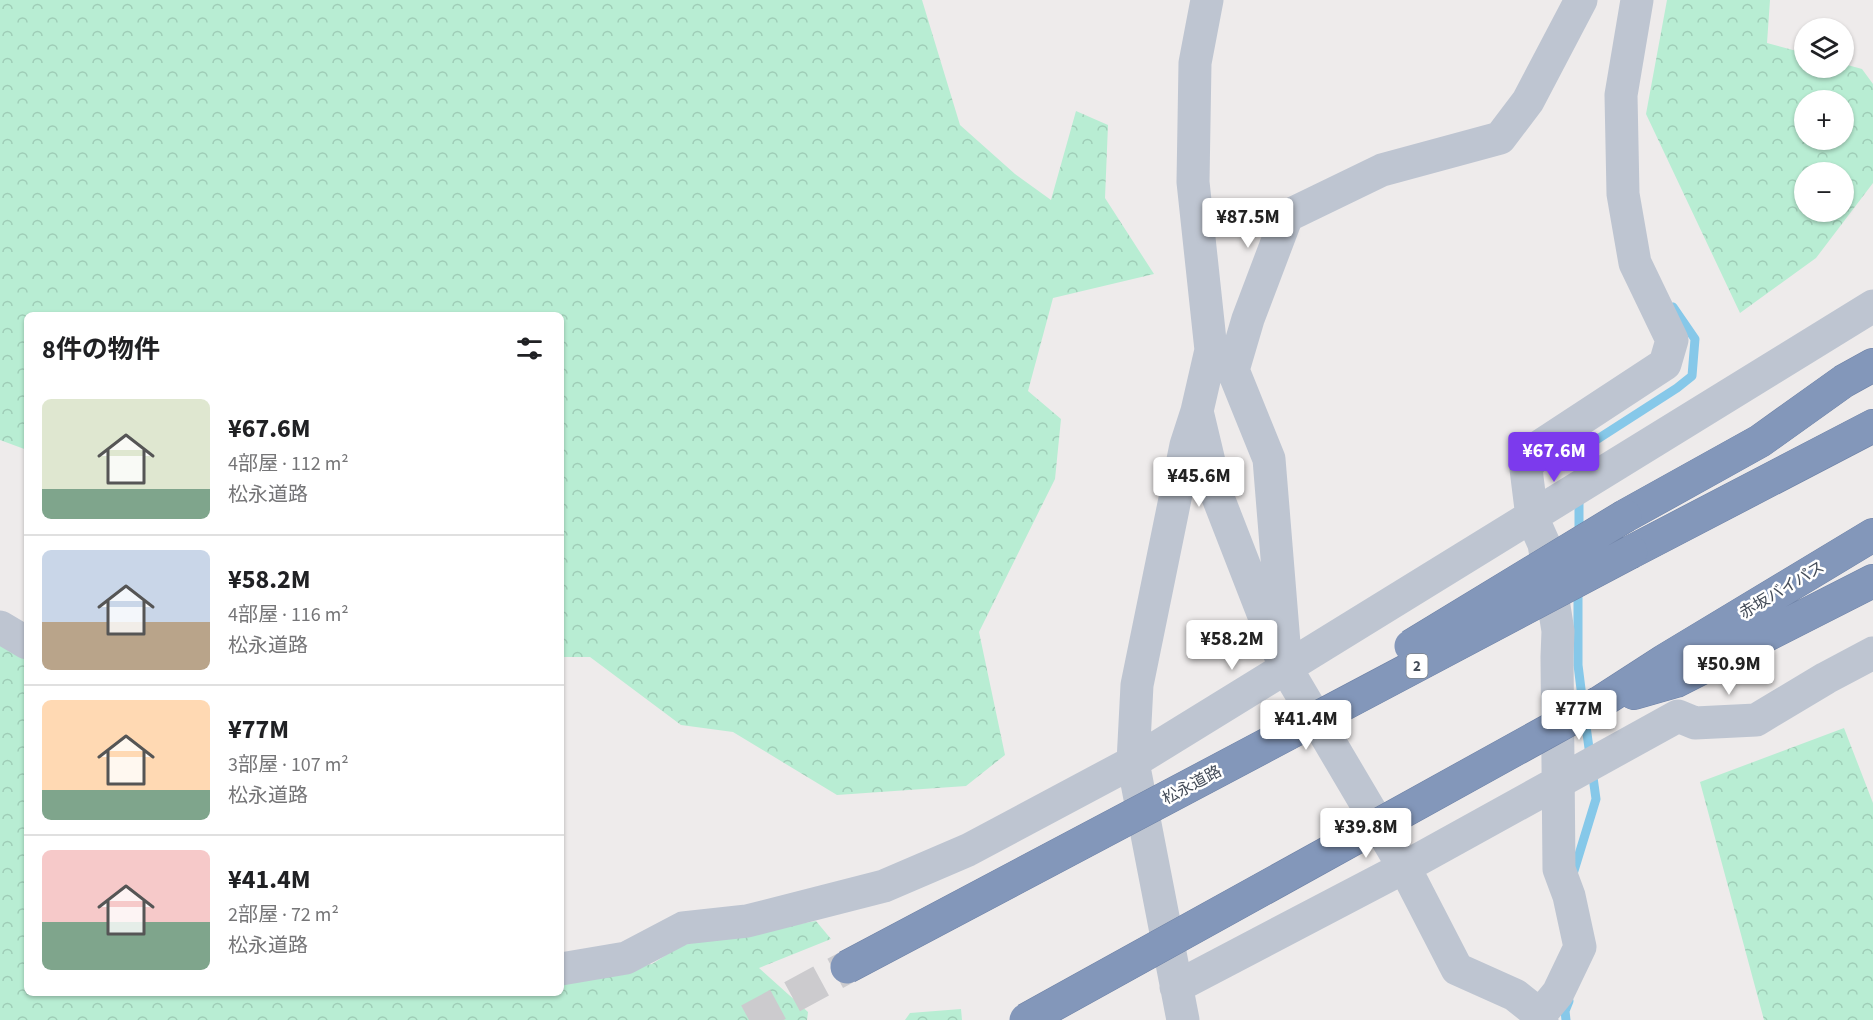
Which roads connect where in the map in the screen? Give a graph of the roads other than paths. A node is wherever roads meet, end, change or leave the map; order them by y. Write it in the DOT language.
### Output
graph roads {
  1 [pos="1207,0"];
  2 [pos="1581,0"];
  3 [pos="1637,0"];
  4 [pos="1873,306"];
  5 [pos="1873,365"];
  6 [pos="1197,411"];
  7 [pos="1873,426"];
  8 [pos="1532,517"];
  9 [pos="1873,535"];
  10 [pos="1873,581"];
  11 [pos="0,627"];
  12 [pos="24,641"];
  13 [pos="1873,652"];
  14 [pos="1286,668"];
  15 [pos="1670,671"];
  16 [pos="1133,762"];
  17 [pos="1580,770"];
  18 [pos="1202,779"];
  19 [pos="1403,868"];
  20 [pos="847,967"];
  21 [pos="564,968"];
  22 [pos="1176,987"];
  23 [pos="1541,1017"];
  24 [pos="1026,1020"];
  25 [pos="1183,1020"];
  1 -- 6 [label="street"];
  2 -- 14 [label="street"];
  3 -- 8 [label="street"];
  4 -- 8 [label="street"];
  5 -- 18 [label="highway, bridge"];
  6 -- 14 [label="street"];
  6 -- 16 [label="street"];
  7 -- 18 [label="highway, 松永道路 / 2, bridge"];
  8 -- 14 [label="street"];
  8 -- 17 [label="street"];
  9 -- 15 [label="highway, 赤坂バイパス"];
  10 -- 15 [label="highway"];
  11 -- 12 [label="street"];
  13 -- 17 [label="street"];
  14 -- 16 [label="street"];
  14 -- 19 [label="street"];
  15 -- 24 [label="highway, 赤坂バイパス, bridge"];
  16 -- 21 [label="street"];
  16 -- 22 [label="street"];
  17 -- 19 [label="street"];
  17 -- 23 [label="street"];
  18 -- 20 [label="highway, 松永道路 / 2, bridge"];
  19 -- 22 [label="street"];
  19 -- 23 [label="street"];
  22 -- 25 [label="street"];
}
